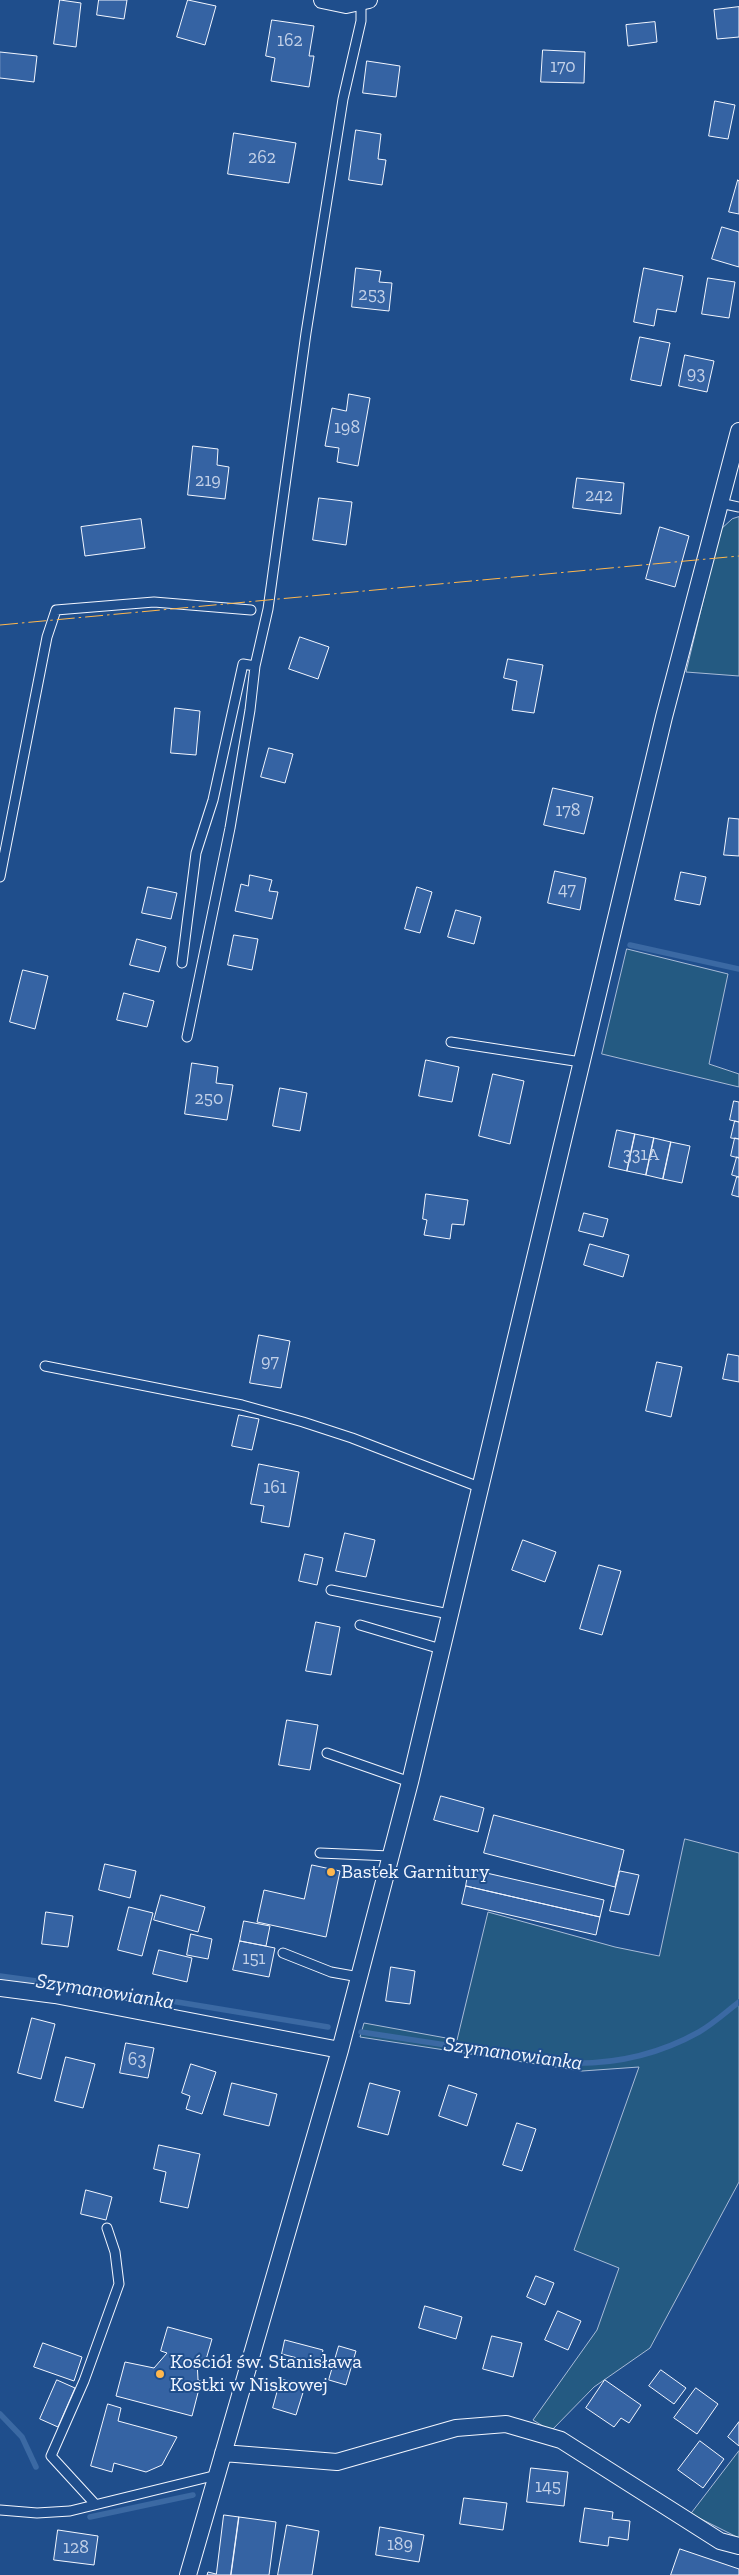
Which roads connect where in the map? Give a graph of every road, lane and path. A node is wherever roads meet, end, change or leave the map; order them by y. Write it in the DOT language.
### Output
graph roads {
  1 [pos="322,0"];
  2 [pos="365,2"];
  3 [pos="739,431"];
  4 [pos="720,503"];
  5 [pos="739,507"];
  6 [pos="251,610"];
  7 [pos="255,666"];
  8 [pos="0,877"];
  9 [pos="182,963"];
  10 [pos="187,1037"];
  11 [pos="451,1042"];
  12 [pos="581,1062"];
  13 [pos="45,1366"];
  14 [pos="479,1486"];
  15 [pos="331,1590"];
  16 [pos="449,1614"];
  17 [pos="360,1624"];
  18 [pos="441,1649"];
  19 [pos="327,1753"];
  20 [pos="410,1782"];
  21 [pos="320,1853"];
  22 [pos="390,1856"];
  23 [pos="283,1953"];
  24 [pos="359,1976"];
  25 [pos="0,1988"];
  26 [pos="340,2050"];
  27 [pos="107,2228"];
  28 [pos="224,2453"];
  29 [pos="217,2475"];
  30 [pos="95,2504"];
  31 [pos="0,2510"];
  32 [pos="739,2546"];
  33 [pos="188,2575"];
  1 -- 2 [label="street"];
  2 -- 7 [label="lane"];
  3 -- 4 [label="street"];
  4 -- 5 [label="lane"];
  4 -- 12 [label="street"];
  6 -- 8 [label="lane"];
  7 -- 9 [label="lane"];
  7 -- 10 [label="lane"];
  11 -- 12 [label="lane"];
  12 -- 14 [label="street"];
  13 -- 14 [label="lane"];
  14 -- 16 [label="street"];
  15 -- 16 [label="lane"];
  16 -- 18 [label="street"];
  17 -- 18 [label="lane"];
  18 -- 20 [label="street"];
  19 -- 20 [label="lane"];
  20 -- 22 [label="street"];
  21 -- 22 [label="lane"];
  22 -- 24 [label="street"];
  23 -- 24 [label="lane"];
  24 -- 26 [label="street"];
  25 -- 26 [label="street"];
  26 -- 28 [label="street"];
  27 -- 30 [label="lane"];
  28 -- 29 [label="street"];
  28 -- 32 [label="street"];
  29 -- 30 [label="lane"];
  29 -- 33 [label="street"];
  30 -- 31 [label="lane"];
}
